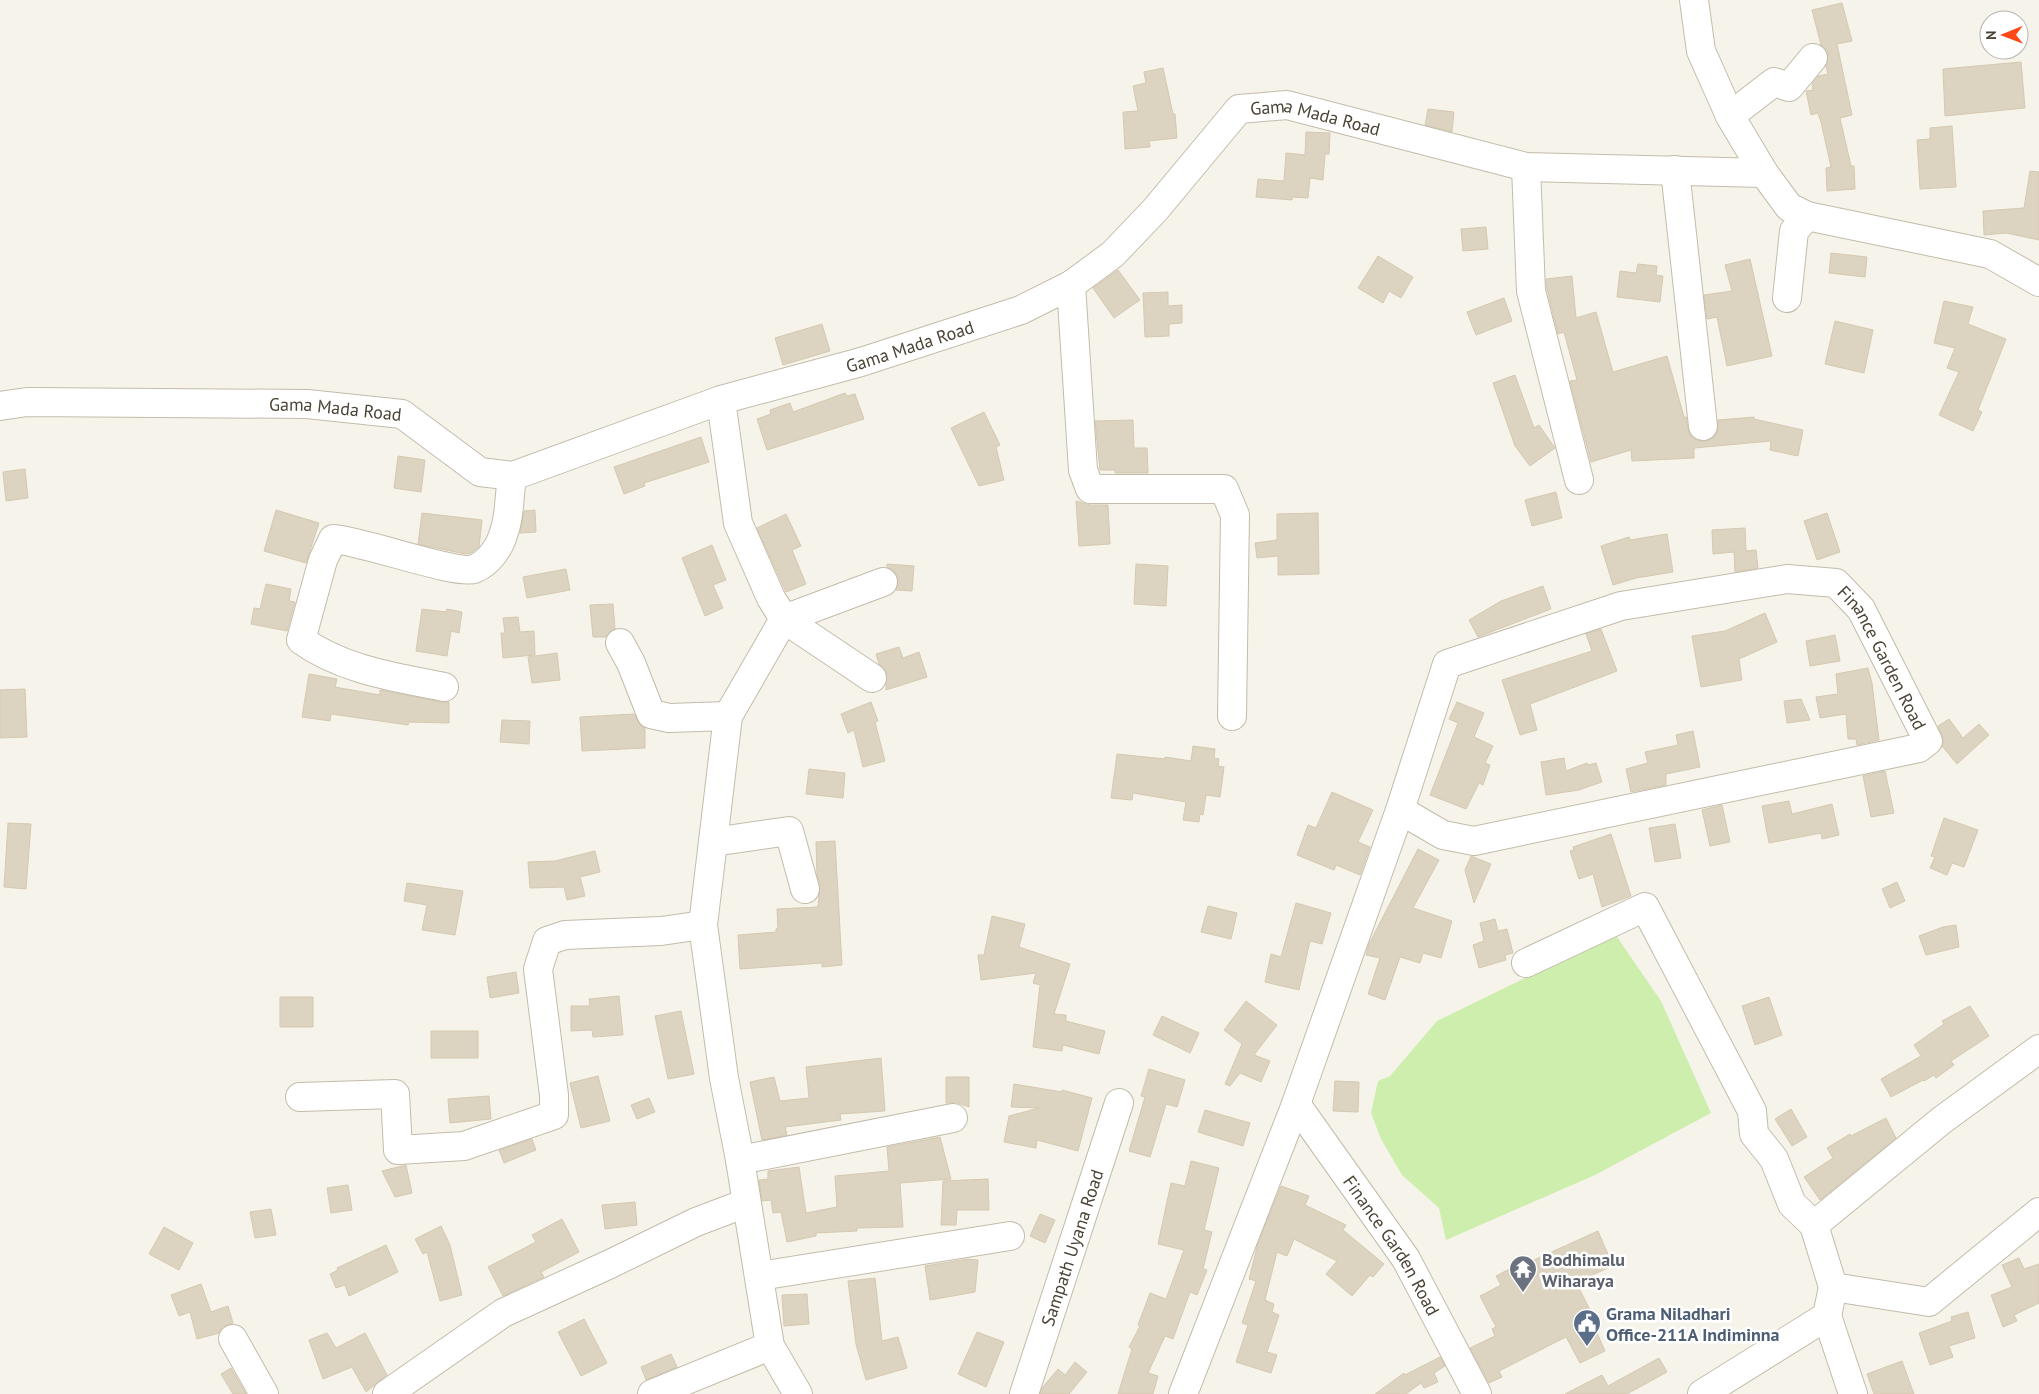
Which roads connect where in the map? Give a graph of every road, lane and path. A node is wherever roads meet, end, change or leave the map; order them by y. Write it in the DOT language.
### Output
graph roads {
  1 [pos="1694,0"];
  2 [pos="1813,58"];
  3 [pos="1730,116"];
  4 [pos="1526,167"];
  5 [pos="1676,170"];
  6 [pos="1764,172"];
  7 [pos="1807,216"];
  8 [pos="2039,282"];
  9 [pos="1071,285"];
  10 [pos="1787,298"];
  11 [pos="721,400"];
  12 [pos="0,406"];
  13 [pos="1703,426"];
  14 [pos="513,476"];
  15 [pos="1579,480"];
  16 [pos="883,582"];
  17 [pos="784,619"];
  18 [pos="620,643"];
  19 [pos="872,678"];
  20 [pos="444,687"];
  21 [pos="728,716"];
  22 [pos="1232,716"];
  23 [pos="1400,810"];
  24 [pos="1621,810"];
  25 [pos="1547,811"];
  26 [pos="713,842"];
  27 [pos="804,888"];
  28 [pos="703,925"];
  29 [pos="1526,963"];
  30 [pos="2039,1049"];
  31 [pos="300,1097"];
  32 [pos="1119,1103"];
  33 [pos="1296,1104"];
  34 [pos="953,1118"];
  35 [pos="740,1160"];
  36 [pos="746,1203"];
  37 [pos="2039,1212"];
  38 [pos="1814,1225"];
  39 [pos="1010,1236"];
  40 [pos="760,1276"];
  41 [pos="1833,1287"];
  42 [pos="1827,1316"];
  43 [pos="233,1339"];
  44 [pos="770,1346"];
  45 [pos="264,1394"];
  46 [pos="387,1394"];
  47 [pos="652,1394"];
  48 [pos="798,1394"];
  49 [pos="1024,1394"];
  50 [pos="1184,1394"];
  51 [pos="1477,1394"];
  52 [pos="1702,1394"];
  53 [pos="1853,1394"];
  1 -- 3 [label="street"];
  2 -- 3 [label="street"];
  3 -- 6 [label="street"];
  4 -- 5 [label="street, Gama Mada Road"];
  4 -- 9 [label="street, Gama Mada Road"];
  4 -- 15 [label="street"];
  5 -- 6 [label="street, Gama Mada Road"];
  5 -- 13 [label="street"];
  6 -- 7 [label="street"];
  7 -- 8 [label="street"];
  7 -- 10 [label="street"];
  9 -- 11 [label="street, Gama Mada Road"];
  9 -- 22 [label="street"];
  11 -- 14 [label="street, Gama Mada Road"];
  11 -- 17 [label="street"];
  12 -- 14 [label="street, Gama Mada Road"];
  14 -- 20 [label="street"];
  16 -- 17 [label="street"];
  17 -- 19 [label="street"];
  17 -- 21 [label="street"];
  18 -- 21 [label="street"];
  21 -- 26 [label="street"];
  23 -- 24 [label="street, Finance Garden Road"];
  23 -- 24 [label="street, Finance Garden Road"];
  23 -- 33 [label="street, Finance Garden Road"];
  24 -- 25 [label="street"];
  26 -- 27 [label="street"];
  26 -- 28 [label="street"];
  28 -- 31 [label="street"];
  28 -- 35 [label="street"];
  29 -- 38 [label="street"];
  30 -- 38 [label="street"];
  32 -- 49 [label="street, Sampath Uyana Road"];
  33 -- 50 [label="street, Finance Garden Road"];
  33 -- 51 [label="street, Finance Garden Road"];
  34 -- 35 [label="street"];
  35 -- 36 [label="street"];
  36 -- 40 [label="street"];
  36 -- 46 [label="street"];
  37 -- 41 [label="street"];
  38 -- 41 [label="street"];
  39 -- 40 [label="street"];
  40 -- 44 [label="street"];
  41 -- 42 [label="street"];
  42 -- 52 [label="street"];
  42 -- 53 [label="street"];
  43 -- 45 [label="street"];
  44 -- 47 [label="street"];
  44 -- 48 [label="street"];
}
